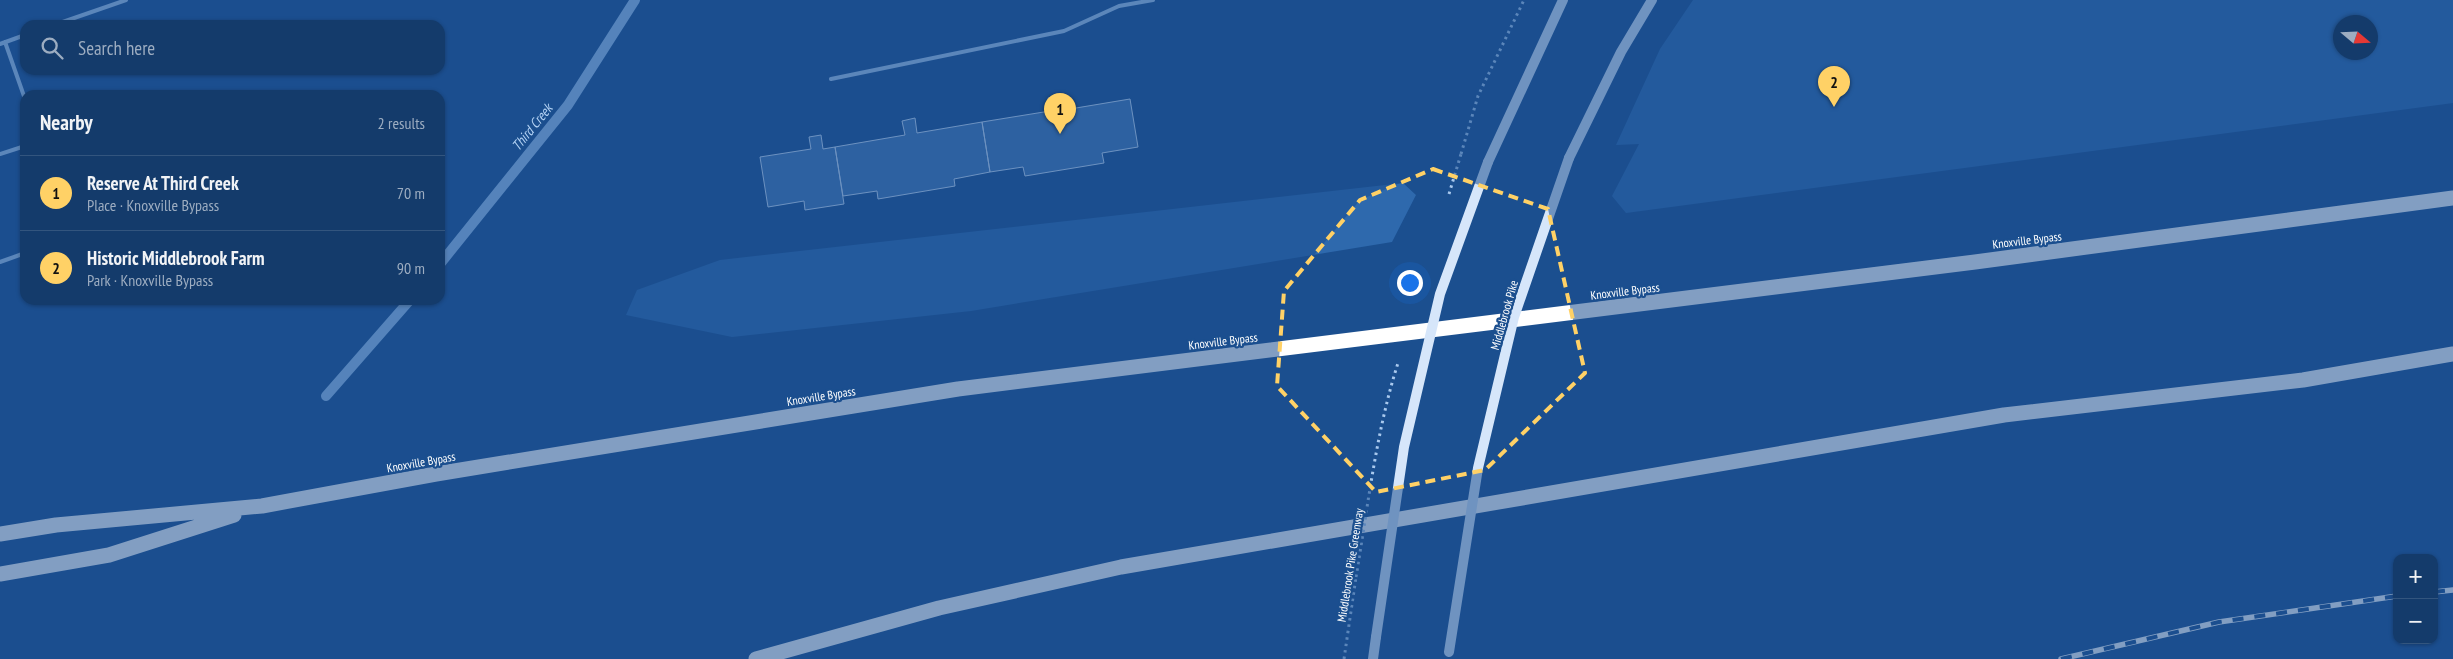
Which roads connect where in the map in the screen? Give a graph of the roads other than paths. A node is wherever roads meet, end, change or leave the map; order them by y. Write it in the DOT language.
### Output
graph roads {
  1 [pos="126,0"];
  2 [pos="1153,0"];
  3 [pos="1563,0"];
  4 [pos="1652,0"];
  5 [pos="68,20"];
  6 [pos="20,37"];
  7 [pos="2,43"];
  8 [pos="831,79"];
  9 [pos="22,90"];
  10 [pos="20,148"];
  11 [pos="0,154"];
  12 [pos="2453,198"];
  13 [pos="20,255"];
  14 [pos="0,262"];
  15 [pos="2453,354"];
  16 [pos="262,506"];
  17 [pos="0,534"];
  18 [pos="0,574"];
  19 [pos="1449,656"];
  20 [pos="756,659"];
  21 [pos="1373,659"];
  1 -- 5 [label="lane"];
  2 -- 8 [label="lane"];
  3 -- 21 [label="main road, bridge"];
  4 -- 19 [label="main road, Middlebrook Pike, bridge"];
  6 -- 7 [label="lane"];
  7 -- 9 [label="lane"];
  10 -- 11 [label="lane"];
  12 -- 16 [label="highway, Knoxville Bypass"];
  13 -- 14 [label="lane"];
  15 -- 20 [label="highway"];
  16 -- 17 [label="highway, Knoxville Bypass"];
  16 -- 18 [label="highway"];
}
